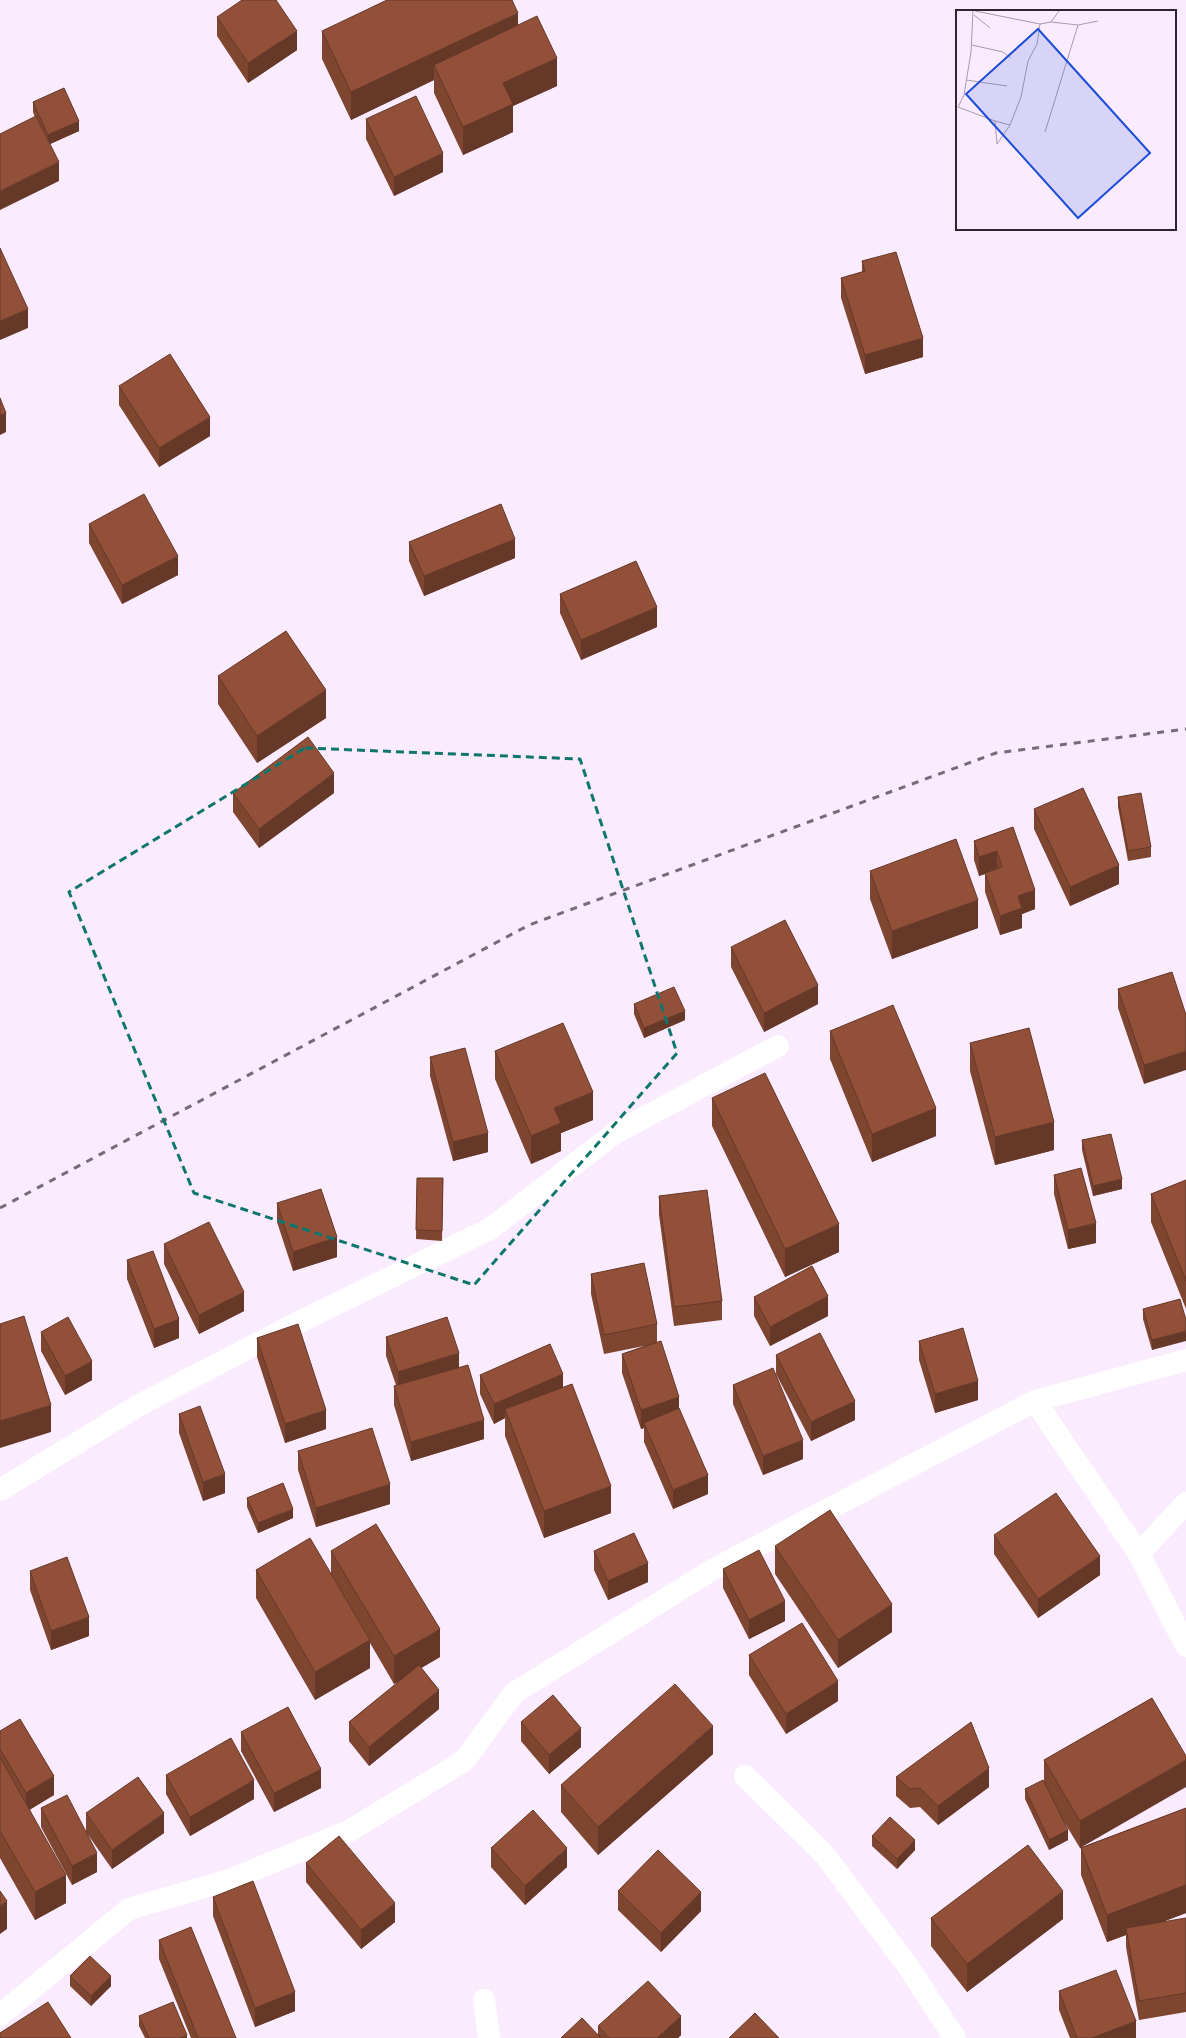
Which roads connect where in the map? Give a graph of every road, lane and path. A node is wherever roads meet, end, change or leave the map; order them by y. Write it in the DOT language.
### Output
graph roads {
  1 [pos="778,1046"];
  2 [pos="1186,1360"];
  3 [pos="1035,1401"];
  4 [pos="0,1490"];
  5 [pos="1186,1503"];
  6 [pos="1140,1554"];
  7 [pos="1186,1646"];
  8 [pos="745,1776"];
  9 [pos="484,2000"];
  10 [pos="0,2015"];
  11 [pos="489,2038"];
  12 [pos="956,2038"];
  1 -- 4 [label="street"];
  2 -- 3 [label="street"];
  3 -- 6 [label="street"];
  3 -- 10 [label="street"];
  5 -- 6 [label="street"];
  6 -- 7 [label="street"];
  8 -- 12 [label="street"];
  9 -- 11 [label="street"];
}
